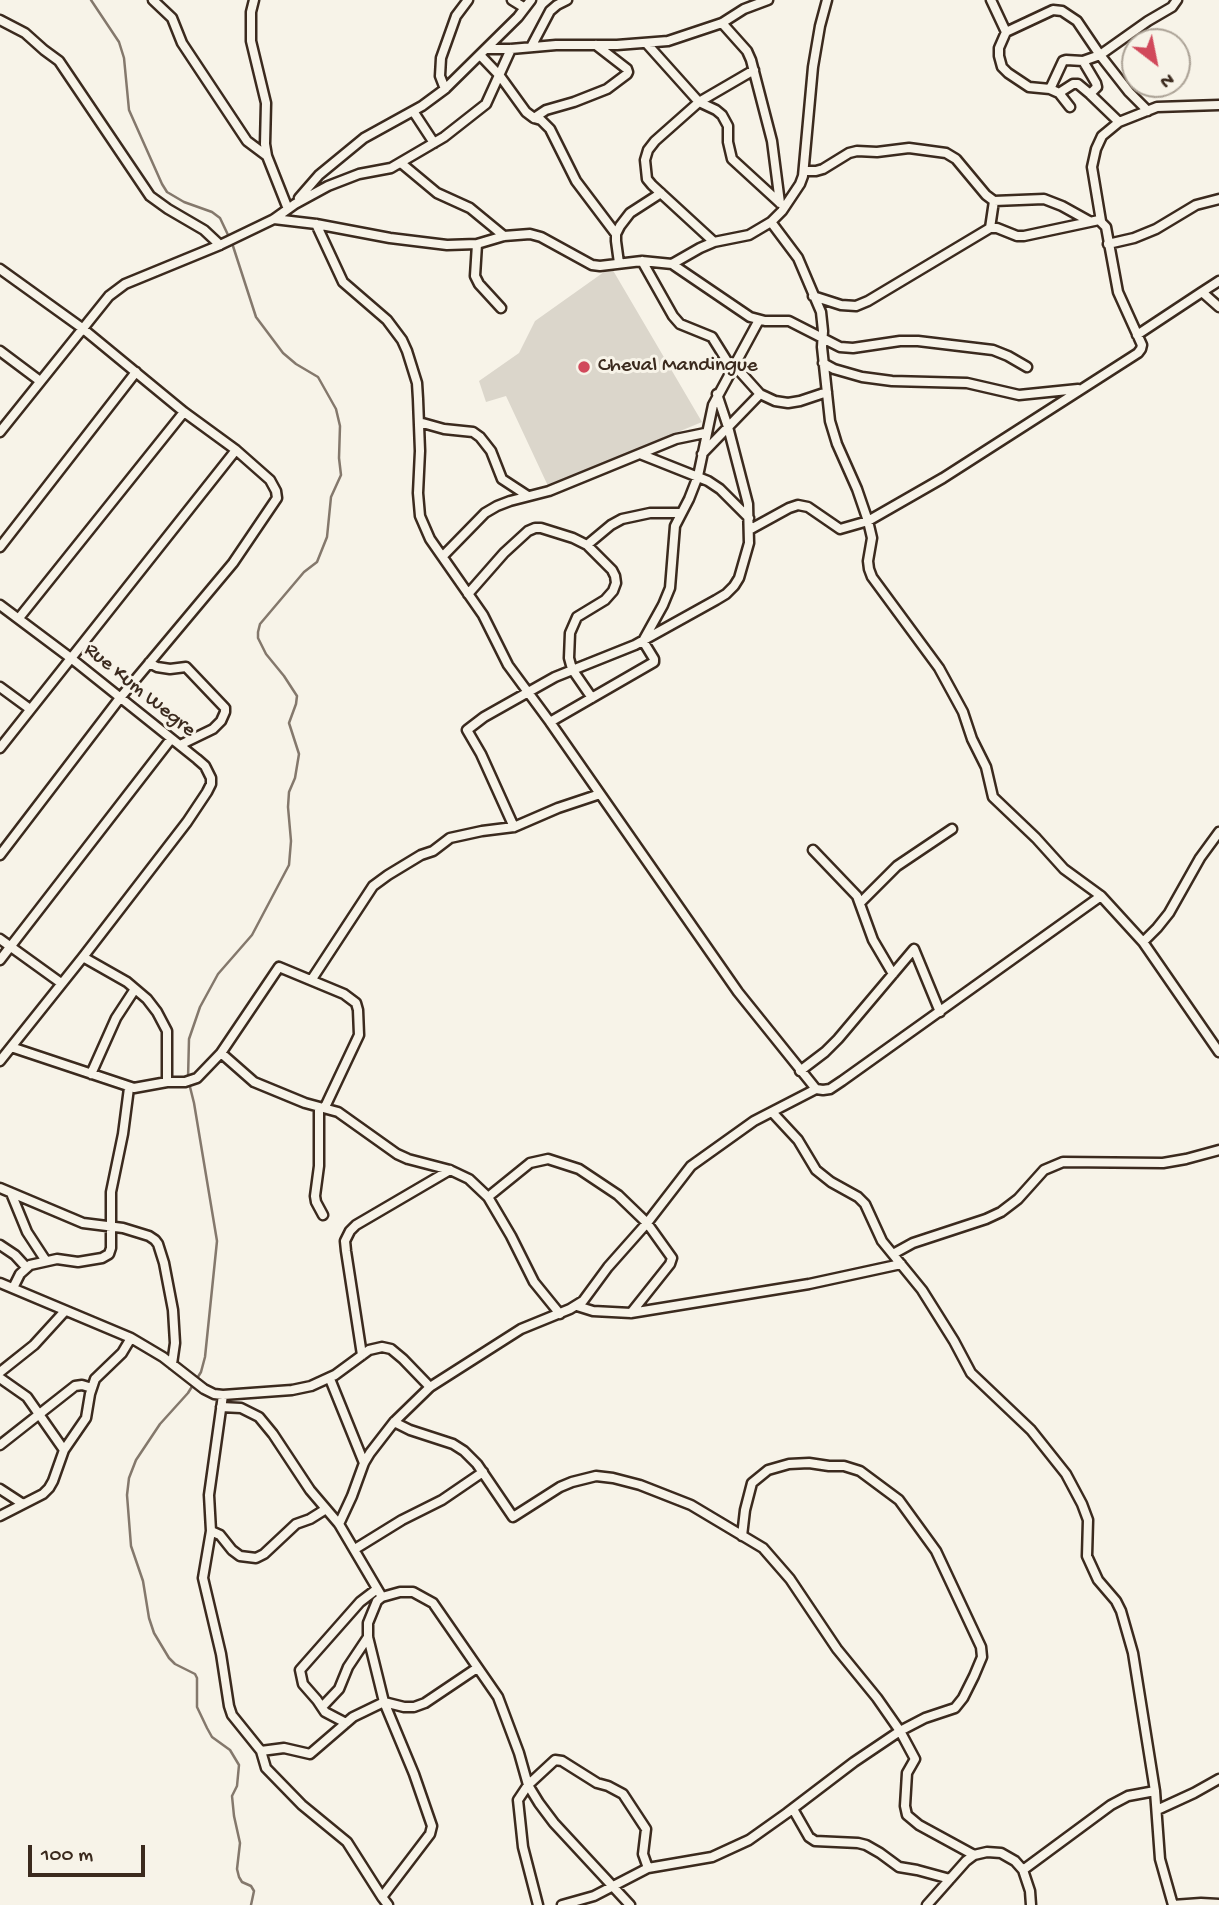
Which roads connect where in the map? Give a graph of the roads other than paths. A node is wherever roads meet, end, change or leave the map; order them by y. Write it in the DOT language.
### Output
graph roads {
  1 [pos="153,0"];
  2 [pos="254,0"];
  3 [pos="468,0"];
  4 [pos="512,0"];
  5 [pos="531,0"];
  6 [pos="567,0"];
  7 [pos="768,0"];
  8 [pos="827,0"];
  9 [pos="991,0"];
  10 [pos="1177,0"];
  11 [pos="742,4"];
  12 [pos="526,8"];
  13 [pos="0,20"];
  14 [pos="722,23"];
  15 [pos="1006,32"];
  16 [pos="647,44"];
  17 [pos="596,45"];
  18 [pos="531,47"];
  19 [pos="512,49"];
  20 [pos="483,52"];
  21 [pos="1100,55"];
  22 [pos="1083,61"];
  23 [pos="754,70"];
  24 [pos="500,76"];
  25 [pos="445,89"];
  26 [pos="1050,89"];
  27 [pos="1059,93"];
  28 [pos="1090,94"];
  29 [pos="699,102"];
  30 [pos="1219,105"];
  31 [pos="1070,107"];
  32 [pos="413,111"];
  33 [pos="1148,111"];
  34 [pos="534,118"];
  35 [pos="1119,122"];
  36 [pos="434,144"];
  37 [pos="267,156"];
  38 [pos="401,163"];
  39 [pos="805,170"];
  40 [pos="661,193"];
  41 [pos="1219,199"];
  42 [pos="994,201"];
  43 [pos="292,206"];
  44 [pos="781,207"];
  45 [pos="274,219"];
  46 [pos="1089,221"];
  47 [pos="1101,221"];
  48 [pos="771,222"];
  49 [pos="316,224"];
  50 [pos="990,228"];
  51 [pos="616,234"];
  52 [pos="504,236"];
  53 [pos="714,242"];
  54 [pos="477,244"];
  55 [pos="1108,244"];
  56 [pos="220,245"];
  57 [pos="642,261"];
  58 [pos="619,263"];
  59 [pos="672,264"];
  60 [pos="0,268"];
  61 [pos="1219,281"];
  62 [pos="1202,292"];
  63 [pos="813,296"];
  64 [pos="1219,307"];
  65 [pos="501,308"];
  66 [pos="759,320"];
  67 [pos="82,328"];
  68 [pos="1137,335"];
  69 [pos="822,339"];
  70 [pos="0,351"];
  71 [pos="823,363"];
  72 [pos="733,367"];
  73 [pos="1027,367"];
  74 [pos="136,372"];
  75 [pos="40,381"];
  76 [pos="1080,389"];
  77 [pos="827,392"];
  78 [pos="718,394"];
  79 [pos="760,394"];
  80 [pos="184,412"];
  81 [pos="419,422"];
  82 [pos="728,428"];
  83 [pos="0,432"];
  84 [pos="705,433"];
  85 [pos="236,450"];
  86 [pos="640,454"];
  87 [pos="702,454"];
  88 [pos="698,476"];
  89 [pos="528,496"];
  90 [pos="680,513"];
  91 [pos="748,518"];
  92 [pos="868,521"];
  93 [pos="749,530"];
  94 [pos="587,545"];
  95 [pos="0,547"];
  96 [pos="443,556"];
  97 [pos="468,594"];
  98 [pos="0,605"];
  99 [pos="19,618"];
  100 [pos="643,640"];
  101 [pos="72,659"];
  102 [pos="149,663"];
  103 [pos="572,669"];
  104 [pos="0,687"];
  105 [pos="529,693"];
  106 [pos="120,698"];
  107 [pos="592,698"];
  108 [pos="30,709"];
  109 [pos="550,722"];
  110 [pos="171,739"];
  111 [pos="180,745"];
  112 [pos="0,748"];
  113 [pos="600,794"];
  114 [pos="514,827"];
  115 [pos="952,830"];
  116 [pos="1219,832"];
  117 [pos="813,850"];
  118 [pos="0,855"];
  119 [pos="1101,896"];
  120 [pos="861,902"];
  121 [pos="0,939"];
  122 [pos="1143,942"];
  123 [pos="10,947"];
  124 [pos="83,957"];
  125 [pos="0,960"];
  126 [pos="892,974"];
  127 [pos="312,979"];
  128 [pos="61,983"];
  129 [pos="135,989"];
  130 [pos="940,1012"];
  131 [pos="1216,1041"];
  132 [pos="11,1047"];
  133 [pos="1219,1052"];
  134 [pos="221,1053"];
  135 [pos="0,1061"];
  136 [pos="800,1071"];
  137 [pos="91,1074"];
  138 [pos="167,1082"];
  139 [pos="129,1088"];
  140 [pos="816,1089"];
  141 [pos="322,1107"];
  142 [pos="772,1112"];
  143 [pos="1219,1150"];
  144 [pos="450,1170"];
  145 [pos="0,1188"];
  146 [pos="11,1193"];
  147 [pos="488,1197"];
  148 [pos="323,1215"];
  149 [pos="647,1223"];
  150 [pos="112,1226"];
  151 [pos="0,1245"];
  152 [pos="893,1254"];
  153 [pos="46,1261"];
  154 [pos="901,1264"];
  155 [pos="26,1267"];
  156 [pos="0,1283"];
  157 [pos="13,1288"];
  158 [pos="577,1306"];
  159 [pos="65,1311"];
  160 [pos="631,1313"];
  161 [pos="560,1314"];
  162 [pos="131,1338"];
  163 [pos="362,1355"];
  164 [pos="172,1364"];
  165 [pos="0,1372"];
  166 [pos="0,1378"];
  167 [pos="330,1379"];
  168 [pos="430,1387"];
  169 [pos="92,1388"];
  170 [pos="223,1395"];
  171 [pos="221,1407"];
  172 [pos="40,1414"];
  173 [pos="394,1422"];
  174 [pos="0,1445"];
  175 [pos="64,1450"];
  176 [pos="364,1463"];
  177 [pos="483,1472"];
  178 [pos="0,1489"];
  179 [pos="23,1504"];
  180 [pos="326,1509"];
  181 [pos="0,1516"];
  182 [pos="339,1524"];
  183 [pos="211,1531"];
  184 [pos="742,1536"];
  185 [pos="355,1549"];
  186 [pos="380,1593"];
  187 [pos="368,1637"];
  188 [pos="477,1668"];
  189 [pos="384,1702"];
  190 [pos="322,1707"];
  191 [pos="346,1723"];
  192 [pos="900,1731"];
  193 [pos="261,1751"];
  194 [pos="1219,1779"];
  195 [pos="528,1785"];
  196 [pos="1155,1791"];
  197 [pos="793,1809"];
  198 [pos="1157,1810"];
  199 [pos="974,1855"];
  200 [pos="648,1868"];
  201 [pos="1023,1870"];
  202 [pos="950,1879"];
  203 [pos="612,1886"];
  204 [pos="382,1898"];
  205 [pos="1219,1904"];
  206 [pos="388,1905"];
  207 [pos="538,1905"];
  208 [pos="562,1905"];
  209 [pos="630,1905"];
  210 [pos="927,1905"];
  211 [pos="1031,1905"];
  1 -- 37 [label="street"];
  2 -- 37 [label="street"];
  3 -- 25 [label="street"];
  4 -- 12 [label="street"];
  5 -- 12 [label="street"];
  6 -- 18 [label="street"];
  7 -- 11 [label="street"];
  8 -- 39 [label="street"];
  9 -- 15 [label="street"];
  10 -- 21 [label="street"];
  11 -- 14 [label="street"];
  12 -- 20 [label="street"];
  13 -- 56 [label="street"];
  14 -- 16 [label="street"];
  14 -- 23 [label="street"];
  15 -- 21 [label="street"];
  15 -- 26 [label="street"];
  16 -- 17 [label="street"];
  16 -- 29 [label="street"];
  17 -- 18 [label="street"];
  17 -- 34 [label="street"];
  18 -- 19 [label="street"];
  19 -- 20 [label="street"];
  19 -- 24 [label="street"];
  20 -- 24 [label="street"];
  20 -- 25 [label="street"];
  21 -- 22 [label="street"];
  21 -- 33 [label="street"];
  22 -- 26 [label="street"];
  22 -- 28 [label="street"];
  23 -- 29 [label="street"];
  23 -- 44 [label="street"];
  24 -- 34 [label="street"];
  24 -- 36 [label="street"];
  25 -- 32 [label="street"];
  26 -- 27 [label="street"];
  27 -- 28 [label="street"];
  27 -- 31 [label="street"];
  28 -- 35 [label="street"];
  29 -- 40 [label="street"];
  29 -- 44 [label="street"];
  30 -- 33 [label="street"];
  32 -- 36 [label="street"];
  32 -- 43 [label="street"];
  33 -- 35 [label="street"];
  34 -- 51 [label="street"];
  35 -- 47 [label="street"];
  36 -- 38 [label="street"];
  37 -- 43 [label="street"];
  38 -- 43 [label="street"];
  38 -- 52 [label="street"];
  39 -- 42 [label="street"];
  39 -- 44 [label="street"];
  40 -- 51 [label="street"];
  40 -- 53 [label="street"];
  41 -- 55 [label="street"];
  42 -- 46 [label="street"];
  42 -- 50 [label="street"];
  43 -- 45 [label="street"];
  44 -- 48 [label="street"];
  45 -- 49 [label="street"];
  45 -- 56 [label="street"];
  46 -- 47 [label="street"];
  46 -- 50 [label="street"];
  47 -- 55 [label="street"];
  48 -- 53 [label="street"];
  48 -- 63 [label="street"];
  49 -- 54 [label="street"];
  49 -- 81 [label="street"];
  50 -- 63 [label="street"];
  51 -- 58 [label="street"];
  52 -- 54 [label="street"];
  52 -- 58 [label="street"];
  53 -- 59 [label="street"];
  54 -- 65 [label="street"];
  55 -- 68 [label="street"];
  56 -- 67 [label="street"];
  57 -- 58 [label="street"];
  57 -- 59 [label="street"];
  57 -- 72 [label="street"];
  59 -- 66 [label="street"];
  60 -- 67 [label="street"];
  61 -- 62 [label="street"];
  62 -- 64 [label="street"];
  62 -- 68 [label="street"];
  63 -- 69 [label="street"];
  66 -- 69 [label="street"];
  66 -- 72 [label="street"];
  67 -- 74 [label="street"];
  67 -- 75 [label="street"];
  68 -- 76 [label="street"];
  69 -- 71 [label="street"];
  69 -- 73 [label="street"];
  70 -- 75 [label="street"];
  71 -- 76 [label="street"];
  71 -- 77 [label="street"];
  72 -- 78 [label="street"];
  72 -- 79 [label="street"];
  74 -- 80 [label="street"];
  74 -- 95 [label="street"];
  75 -- 83 [label="street"];
  76 -- 92 [label="street"];
  77 -- 79 [label="street"];
  77 -- 92 [label="street"];
  78 -- 82 [label="street"];
  78 -- 84 [label="street"];
  79 -- 82 [label="street"];
  80 -- 85 [label="street"];
  80 -- 99 [label="street"];
  81 -- 89 [label="street"];
  81 -- 96 [label="street"];
  82 -- 87 [label="street"];
  82 -- 91 [label="street"];
  84 -- 86 [label="street"];
  84 -- 87 [label="street"];
  85 -- 101 [label="street"];
  85 -- 102 [label="street"];
  86 -- 88 [label="street"];
  86 -- 89 [label="street"];
  87 -- 88 [label="street"];
  88 -- 90 [label="street"];
  88 -- 91 [label="street"];
  89 -- 96 [label="street"];
  90 -- 94 [label="street"];
  90 -- 100 [label="street"];
  91 -- 93 [label="street"];
  92 -- 93 [label="street"];
  92 -- 119 [label="street"];
  93 -- 100 [label="street"];
  94 -- 97 [label="street"];
  94 -- 103 [label="street"];
  96 -- 97 [label="street"];
  97 -- 105 [label="street"];
  98 -- 99 [label="street, Rue Kum Wegre"];
  99 -- 101 [label="street, Rue Kum Wegre"];
  100 -- 103 [label="street"];
  100 -- 107 [label="street"];
  101 -- 106 [label="street, Rue Kum Wegre"];
  101 -- 108 [label="street"];
  102 -- 106 [label="street"];
  102 -- 111 [label="street"];
  103 -- 105 [label="street"];
  103 -- 107 [label="street"];
  104 -- 108 [label="street"];
  105 -- 109 [label="street"];
  105 -- 114 [label="street"];
  106 -- 110 [label="street, Rue Kum Wegre"];
  106 -- 118 [label="street"];
  107 -- 109 [label="street"];
  108 -- 112 [label="street"];
  109 -- 113 [label="street"];
  110 -- 111 [label="street, Rue Kum Wegre"];
  110 -- 123 [label="street"];
  111 -- 124 [label="street, Rue Kum Wegre"];
  113 -- 114 [label="street"];
  113 -- 136 [label="street"];
  114 -- 127 [label="street"];
  115 -- 120 [label="street"];
  116 -- 122 [label="street"];
  117 -- 120 [label="street"];
  119 -- 122 [label="street"];
  119 -- 130 [label="street"];
  120 -- 126 [label="street"];
  121 -- 123 [label="street"];
  122 -- 131 [label="street"];
  123 -- 125 [label="street"];
  123 -- 128 [label="street"];
  124 -- 128 [label="street"];
  124 -- 129 [label="street"];
  126 -- 130 [label="street"];
  126 -- 136 [label="street"];
  127 -- 134 [label="street"];
  127 -- 141 [label="street"];
  128 -- 132 [label="street"];
  129 -- 137 [label="street"];
  129 -- 138 [label="street"];
  130 -- 140 [label="street"];
  131 -- 133 [label="street"];
  132 -- 135 [label="street"];
  132 -- 137 [label="street"];
  134 -- 138 [label="street"];
  134 -- 141 [label="street"];
  136 -- 140 [label="street"];
  137 -- 139 [label="street"];
  138 -- 139 [label="street"];
  139 -- 150 [label="street"];
  140 -- 142 [label="street"];
  141 -- 144 [label="street"];
  141 -- 148 [label="street"];
  142 -- 149 [label="street"];
  142 -- 152 [label="street"];
  143 -- 152 [label="street"];
  144 -- 147 [label="street"];
  144 -- 163 [label="street"];
  145 -- 146 [label="street"];
  146 -- 150 [label="street"];
  146 -- 153 [label="street"];
  147 -- 149 [label="street"];
  147 -- 161 [label="street"];
  149 -- 158 [label="street"];
  149 -- 160 [label="street"];
  150 -- 153 [label="street"];
  150 -- 164 [label="street"];
  151 -- 155 [label="street"];
  152 -- 154 [label="street"];
  153 -- 155 [label="street"];
  154 -- 160 [label="street"];
  154 -- 196 [label="street"];
  155 -- 157 [label="street"];
  156 -- 157 [label="street"];
  157 -- 159 [label="street"];
  158 -- 160 [label="street"];
  158 -- 161 [label="street"];
  159 -- 162 [label="street"];
  159 -- 165 [label="street"];
  161 -- 168 [label="street"];
  162 -- 164 [label="street"];
  162 -- 169 [label="street"];
  163 -- 167 [label="street"];
  163 -- 168 [label="street"];
  164 -- 170 [label="street"];
  166 -- 172 [label="street"];
  167 -- 170 [label="street"];
  167 -- 176 [label="street"];
  168 -- 173 [label="street"];
  169 -- 172 [label="street"];
  169 -- 175 [label="street"];
  170 -- 171 [label="street"];
  171 -- 180 [label="street"];
  171 -- 183 [label="street"];
  172 -- 174 [label="street"];
  172 -- 175 [label="street"];
  173 -- 176 [label="street"];
  173 -- 177 [label="street"];
  175 -- 179 [label="street"];
  176 -- 182 [label="street"];
  177 -- 184 [label="street"];
  177 -- 185 [label="street"];
  178 -- 179 [label="street"];
  179 -- 181 [label="street"];
  180 -- 182 [label="street"];
  180 -- 183 [label="street"];
  182 -- 185 [label="street"];
  183 -- 193 [label="street"];
  184 -- 192 [label="street"];
  184 -- 192 [label="street"];
  185 -- 186 [label="street"];
  186 -- 187 [label="street"];
  186 -- 188 [label="street"];
  186 -- 190 [label="street"];
  187 -- 189 [label="street"];
  187 -- 190 [label="street"];
  188 -- 189 [label="street"];
  188 -- 195 [label="street"];
  189 -- 191 [label="street"];
  189 -- 204 [label="street"];
  190 -- 191 [label="street"];
  191 -- 193 [label="street"];
  192 -- 197 [label="street"];
  192 -- 199 [label="street"];
  193 -- 204 [label="street"];
  194 -- 198 [label="street"];
  195 -- 200 [label="street"];
  195 -- 203 [label="street"];
  195 -- 207 [label="street"];
  196 -- 198 [label="street"];
  196 -- 201 [label="street"];
  197 -- 200 [label="street"];
  197 -- 202 [label="street"];
  198 -- 205 [label="street"];
  199 -- 201 [label="street"];
  199 -- 202 [label="street"];
  200 -- 203 [label="street"];
  201 -- 211 [label="street"];
  202 -- 210 [label="street"];
  203 -- 208 [label="street"];
  203 -- 209 [label="street"];
  204 -- 206 [label="street"];
}
